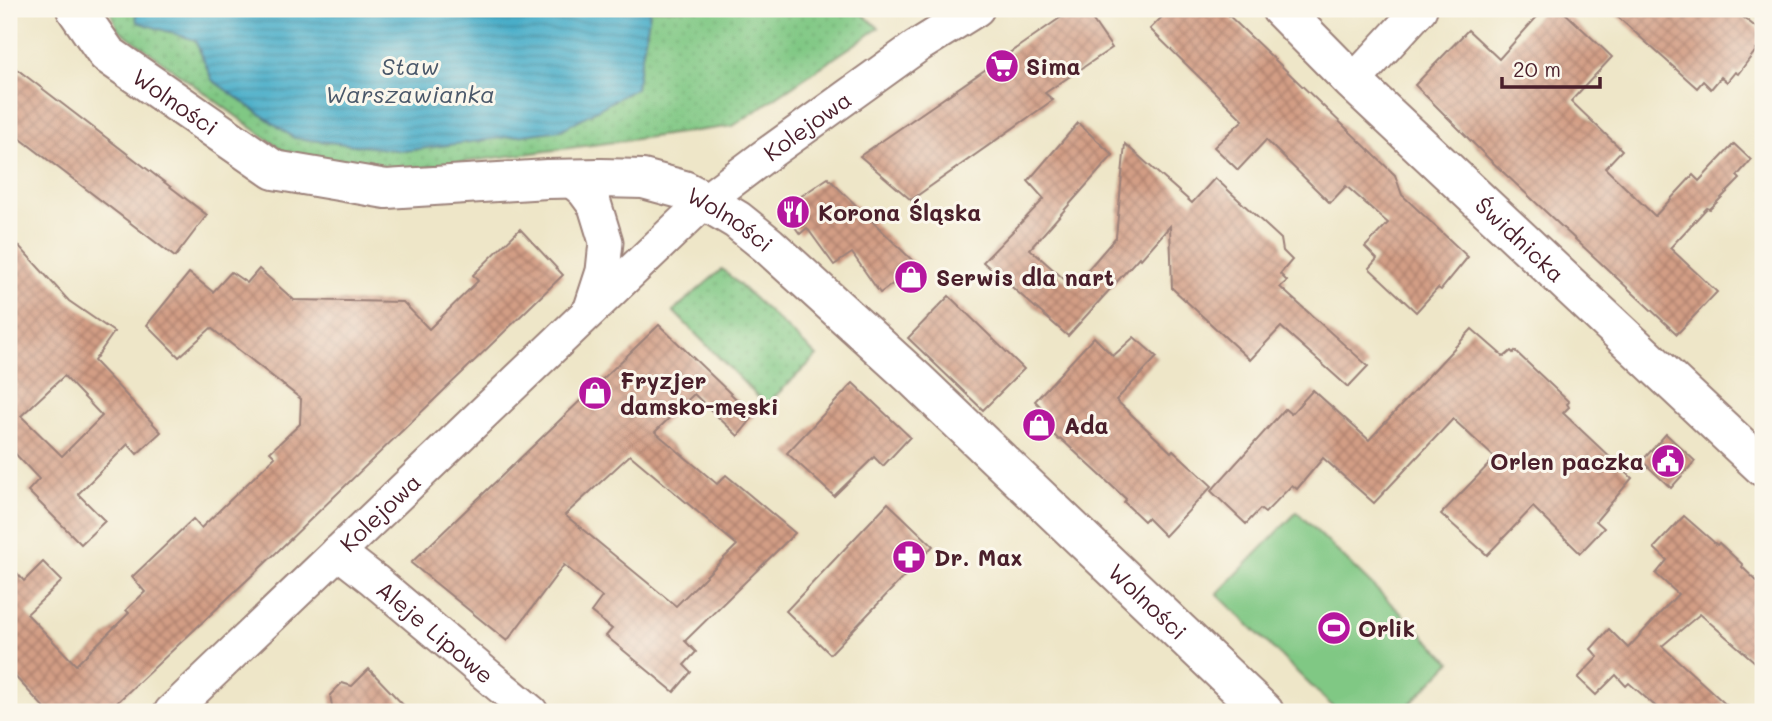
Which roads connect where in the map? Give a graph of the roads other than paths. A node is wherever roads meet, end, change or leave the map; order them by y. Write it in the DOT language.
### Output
graph roads {
  1 [pos="76,9"];
  2 [pos="977,9"];
  3 [pos="1281,9"];
  4 [pos="1420,9"];
  5 [pos="1353,82"];
  6 [pos="569,178"];
  7 [pos="705,201"];
  8 [pos="589,313"];
  9 [pos="1763,467"];
  10 [pos="338,552"];
  11 [pos="171,712"];
  12 [pos="531,712"];
  13 [pos="1264,712"];
  1 -- 6 [label="street, Wolności"];
  2 -- 7 [label="street, Kolejowa"];
  3 -- 5 [label="street, Świdnicka"];
  4 -- 5 [label="street"];
  5 -- 9 [label="street, Świdnicka"];
  6 -- 7 [label="street, Wolności"];
  6 -- 8 [label="street, Kolejowa"];
  7 -- 8 [label="street, Kolejowa"];
  7 -- 13 [label="street, Wolności"];
  8 -- 10 [label="street, Kolejowa"];
  10 -- 11 [label="street, Kolejowa"];
  10 -- 12 [label="street, Aleje Lipowe"];
}
